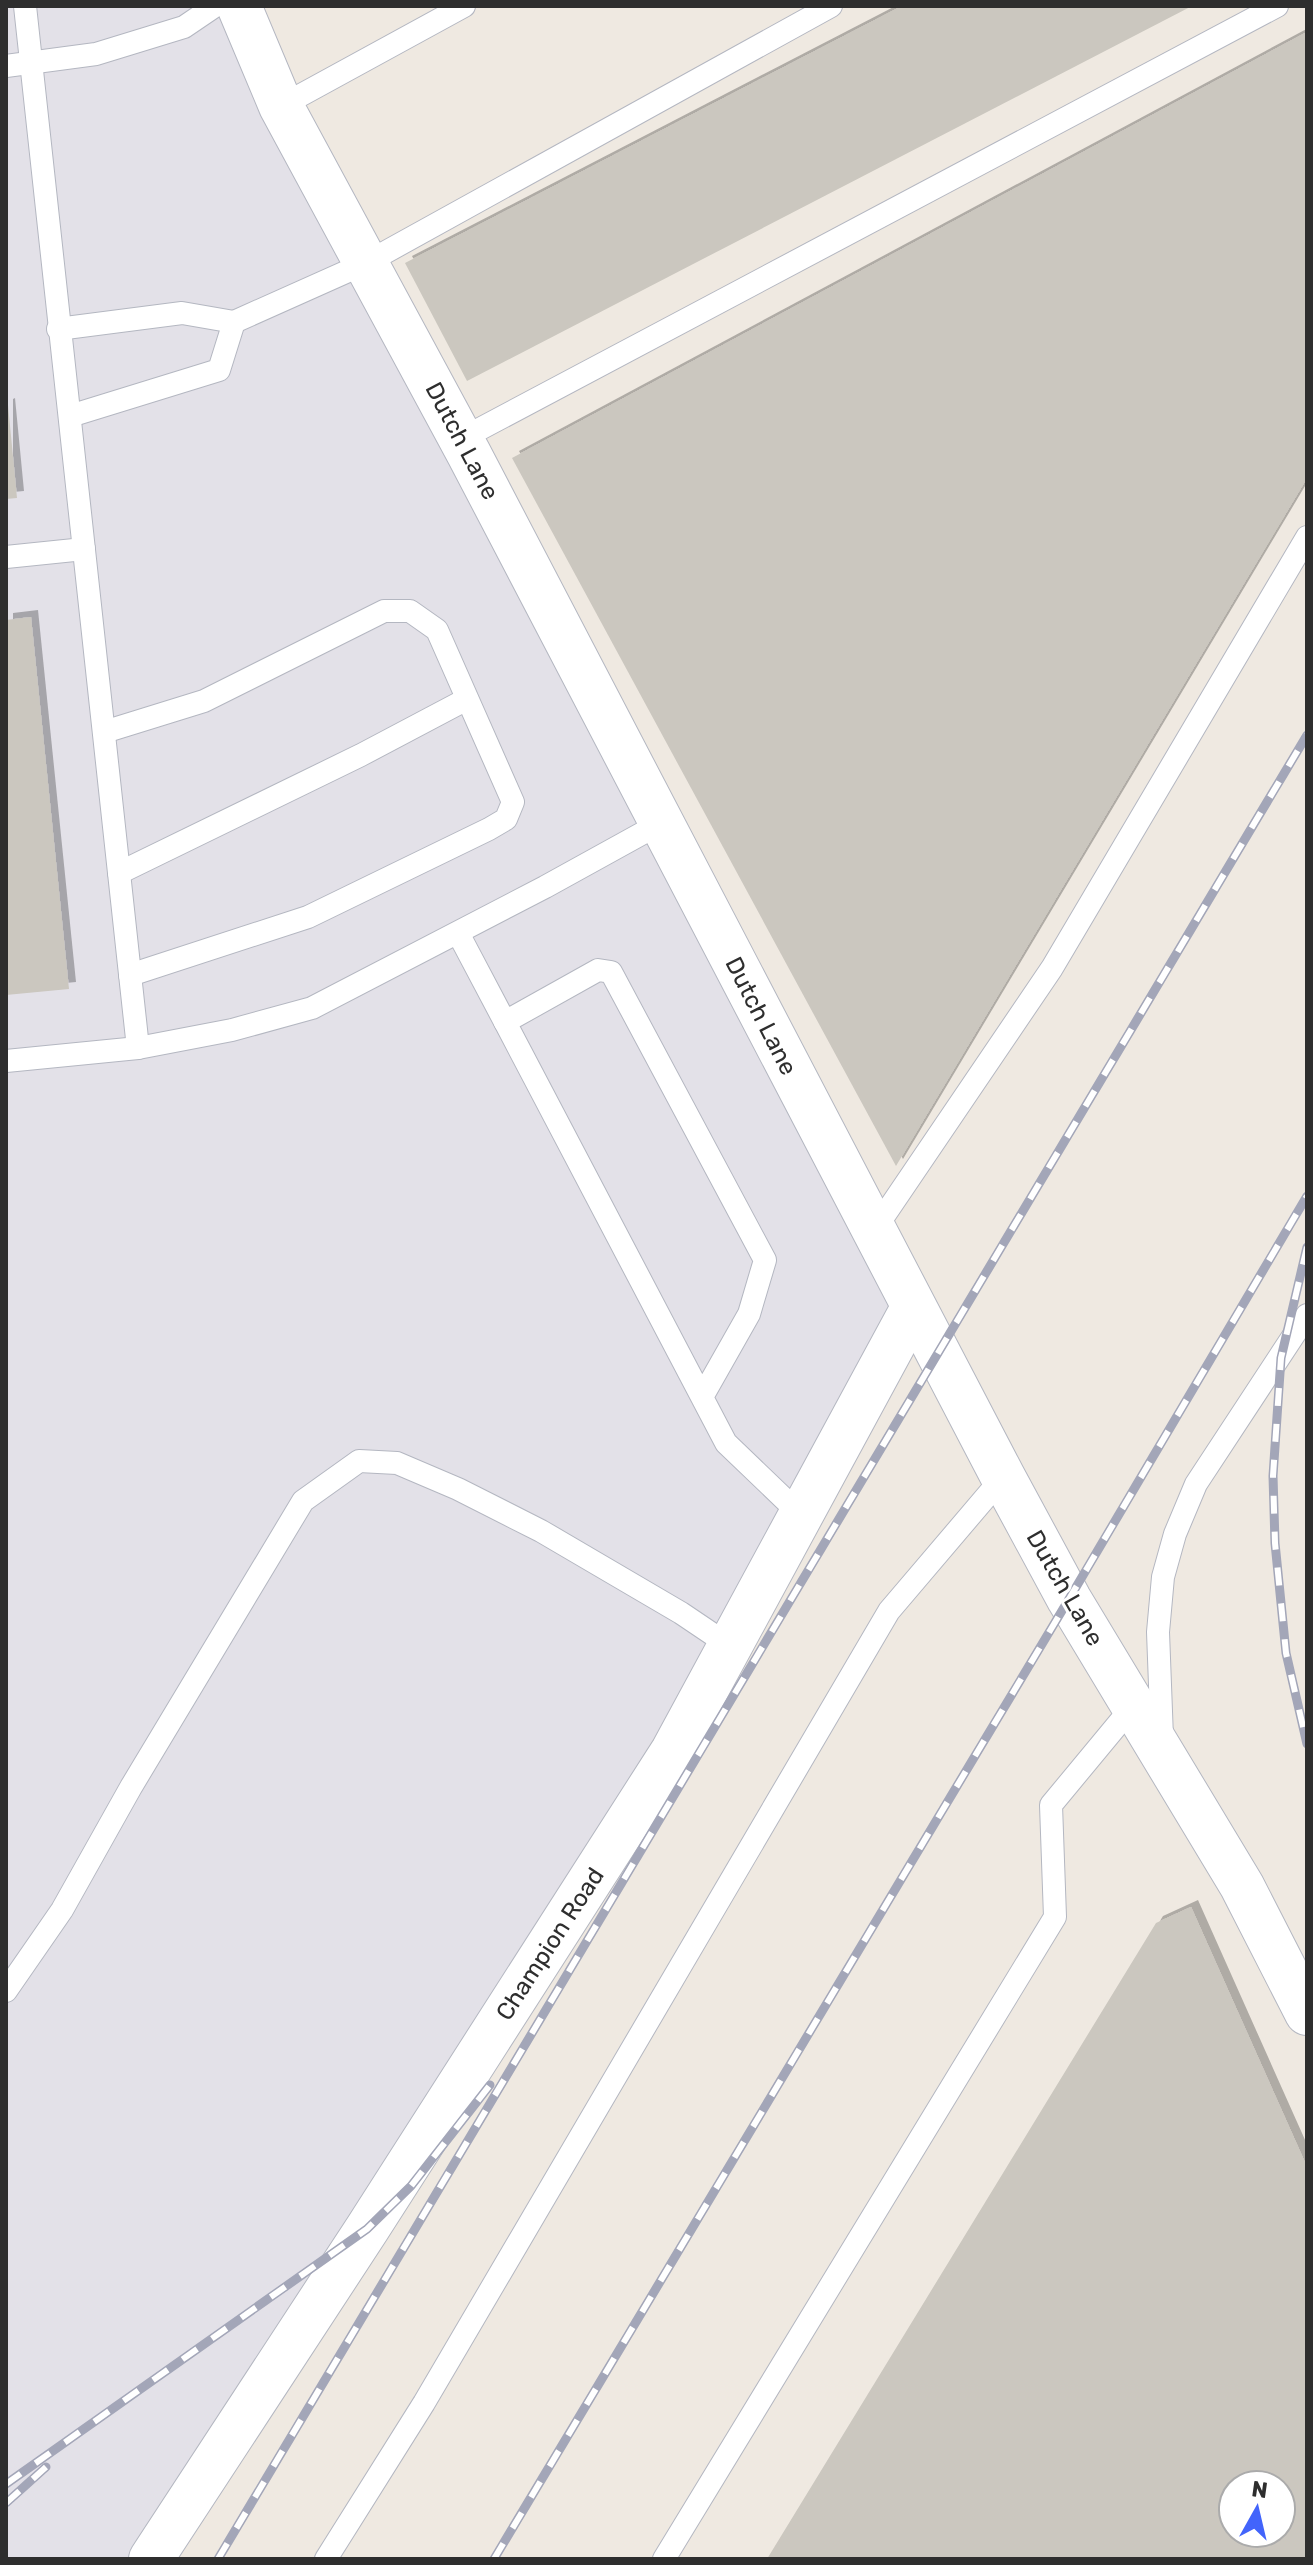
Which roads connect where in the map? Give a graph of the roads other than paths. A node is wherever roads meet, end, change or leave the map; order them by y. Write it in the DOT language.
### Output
graph roads {
  1 [pos="25,6"];
  2 [pos="215,6"];
  3 [pos="239,6"];
  4 [pos="464,6"];
  5 [pos="831,6"];
  6 [pos="1277,6"];
  7 [pos="31,63"];
  8 [pos="6,66"];
  9 [pos="281,106"];
  10 [pos="366,263"];
  11 [pos="234,322"];
  12 [pos="58,329"];
  13 [pos="70,416"];
  14 [pos="461,439"];
  15 [pos="1307,537"];
  16 [pos="84,549"];
  17 [pos="6,557"];
  18 [pos="467,699"];
  19 [pos="104,732"];
  20 [pos="661,823"];
  21 [pos="119,873"];
  22 [pos="458,933"];
  23 [pos="130,975"];
  24 [pos="505,1022"];
  25 [pos="138,1048"];
  26 [pos="6,1061"];
  27 [pos="873,1232"];
  28 [pos="913,1308"];
  29 [pos="1307,1315"];
  30 [pos="702,1397"];
  31 [pos="1003,1477"];
  32 [pos="801,1515"];
  33 [pos="730,1646"];
  34 [pos="1133,1706"];
  35 [pos="1163,1756"];
  36 [pos="6,1991"];
  37 [pos="1307,2013"];
  38 [pos="151,2559"];
  39 [pos="326,2559"];
  40 [pos="664,2559"];
  1 -- 7 [label="lane"];
  2 -- 7 [label="lane"];
  3 -- 9 [label="street, Dutch Lane"];
  4 -- 9 [label="lane"];
  5 -- 10 [label="lane"];
  6 -- 14 [label="lane"];
  7 -- 8 [label="lane"];
  7 -- 12 [label="lane"];
  9 -- 10 [label="street, Dutch Lane"];
  10 -- 11 [label="lane"];
  10 -- 14 [label="street, Dutch Lane"];
  11 -- 12 [label="lane"];
  11 -- 13 [label="lane"];
  12 -- 13 [label="lane"];
  13 -- 16 [label="lane"];
  14 -- 20 [label="street, Dutch Lane"];
  15 -- 27 [label="lane"];
  16 -- 17 [label="lane"];
  16 -- 19 [label="lane"];
  18 -- 19 [label="lane"];
  18 -- 21 [label="lane"];
  18 -- 23 [label="lane"];
  19 -- 21 [label="lane"];
  20 -- 22 [label="lane"];
  20 -- 27 [label="street, Dutch Lane"];
  21 -- 23 [label="lane"];
  22 -- 24 [label="lane"];
  22 -- 25 [label="lane"];
  23 -- 25 [label="lane"];
  24 -- 30 [label="lane"];
  24 -- 30 [label="lane"];
  25 -- 26 [label="lane"];
  27 -- 28 [label="street, Dutch Lane"];
  28 -- 31 [label="street, Dutch Lane"];
  28 -- 32 [label="street, Champion Road"];
  29 -- 35 [label="lane"];
  30 -- 32 [label="lane"];
  31 -- 34 [label="street, Dutch Lane"];
  31 -- 39 [label="lane"];
  32 -- 33 [label="street, Champion Road"];
  33 -- 36 [label="lane"];
  33 -- 38 [label="street, Champion Road"];
  34 -- 35 [label="street, Dutch Lane"];
  34 -- 40 [label="lane"];
  35 -- 37 [label="street, Dutch Lane"];
}
